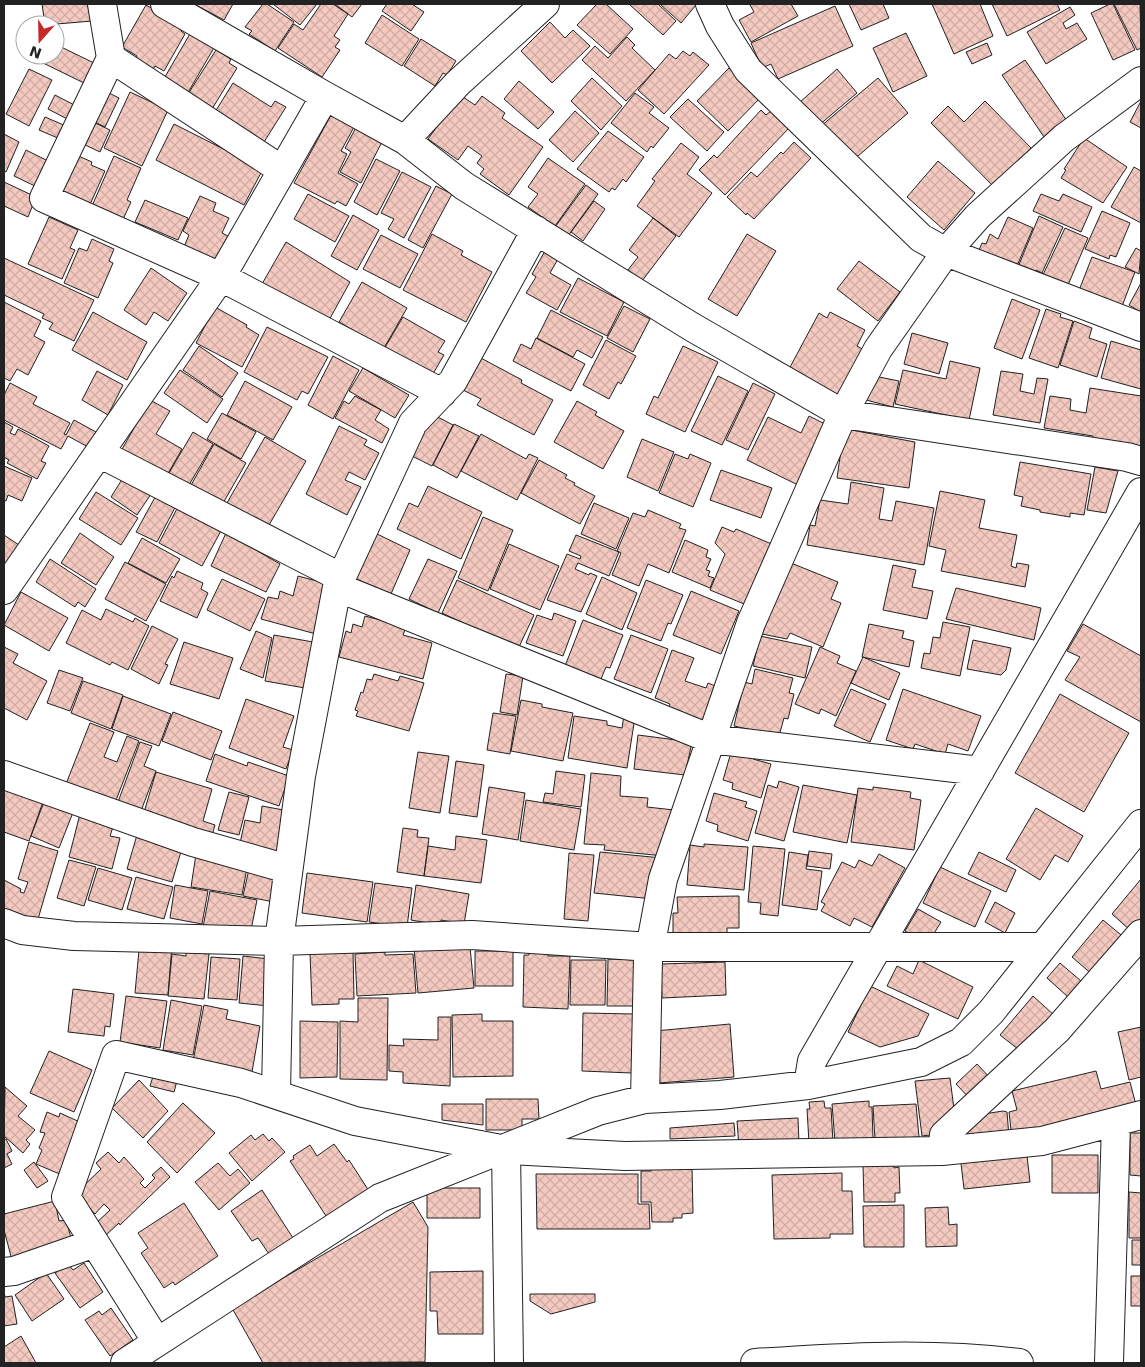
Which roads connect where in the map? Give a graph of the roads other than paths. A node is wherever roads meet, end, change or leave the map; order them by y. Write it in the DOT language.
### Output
graph roads {
  1 [pos="102,4"];
  2 [pos="165,4"];
  3 [pos="545,4"];
  4 [pos="710,4"];
  5 [pos="111,58"];
  6 [pos="1141,81"];
  7 [pos="324,96"];
  8 [pos="405,140"];
  9 [pos="282,170"];
  10 [pos="536,230"];
  11 [pos="946,252"];
  12 [pos="221,277"];
  13 [pos="1141,327"];
  14 [pos="442,394"];
  15 [pos="843,414"];
  16 [pos="98,453"];
  17 [pos="1141,461"];
  18 [pos="1141,492"];
  19 [pos="339,582"];
  20 [pos="4,590"];
  21 [pos="711,739"];
  22 [pos="980,771"];
  23 [pos="4,776"];
  24 [pos="1141,824"];
  25 [pos="288,869"];
  26 [pos="4,923"];
  27 [pos="1141,934"];
  28 [pos="279,941"];
  29 [pos="879,946"];
  30 [pos="650,947"];
  31 [pos="1042,947"];
  32 [pos="808,1085"];
  33 [pos="276,1094"];
  34 [pos="645,1098"];
  35 [pos="1129,1119"];
  36 [pos="506,1150"];
  37 [pos="942,1151"];
  38 [pos="94,1243"];
  39 [pos="4,1272"];
  40 [pos="157,1342"];
  41 [pos="1004,1362"];
  42 [pos="125,1363"];
  43 [pos="509,1363"];
  44 [pos="755,1363"];
  45 [pos="1109,1363"];
  1 -- 5 [label="street"];
  2 -- 7 [label="street"];
  3 -- 8 [label="street"];
  4 -- 11 [label="street"];
  5 -- 9 [label="street"];
  5 -- 12 [label="street"];
  6 -- 11 [label="street"];
  7 -- 8 [label="street"];
  7 -- 9 [label="street"];
  8 -- 10 [label="street"];
  9 -- 12 [label="street"];
  10 -- 14 [label="street"];
  10 -- 15 [label="street"];
  11 -- 13 [label="street"];
  11 -- 15 [label="street"];
  12 -- 14 [label="street"];
  12 -- 16 [label="street"];
  14 -- 19 [label="street"];
  15 -- 17 [label="street"];
  15 -- 21 [label="street"];
  16 -- 19 [label="street"];
  16 -- 20 [label="street"];
  18 -- 22 [label="street"];
  19 -- 21 [label="street"];
  19 -- 25 [label="street"];
  21 -- 22 [label="street"];
  21 -- 30 [label="street"];
  22 -- 29 [label="street"];
  23 -- 25 [label="street"];
  24 -- 31 [label="street"];
  25 -- 28 [label="street"];
  26 -- 28 [label="street"];
  27 -- 37 [label="street"];
  28 -- 30 [label="street"];
  28 -- 33 [label="street"];
  29 -- 30 [label="street"];
  29 -- 31 [label="street"];
  29 -- 32 [label="street"];
  30 -- 34 [label="street"];
  31 -- 32 [label="street"];
  32 -- 34 [label="street"];
  33 -- 36 [label="street"];
  33 -- 38 [label="street"];
  34 -- 36 [label="street"];
  35 -- 37 [label="street"];
  35 -- 45 [label="street"];
  36 -- 37 [label="street"];
  36 -- 40 [label="street"];
  36 -- 43 [label="street"];
  38 -- 39 [label="street"];
  38 -- 40 [label="street"];
  40 -- 42 [label="street"];
  41 -- 44 [label="street"];
}
